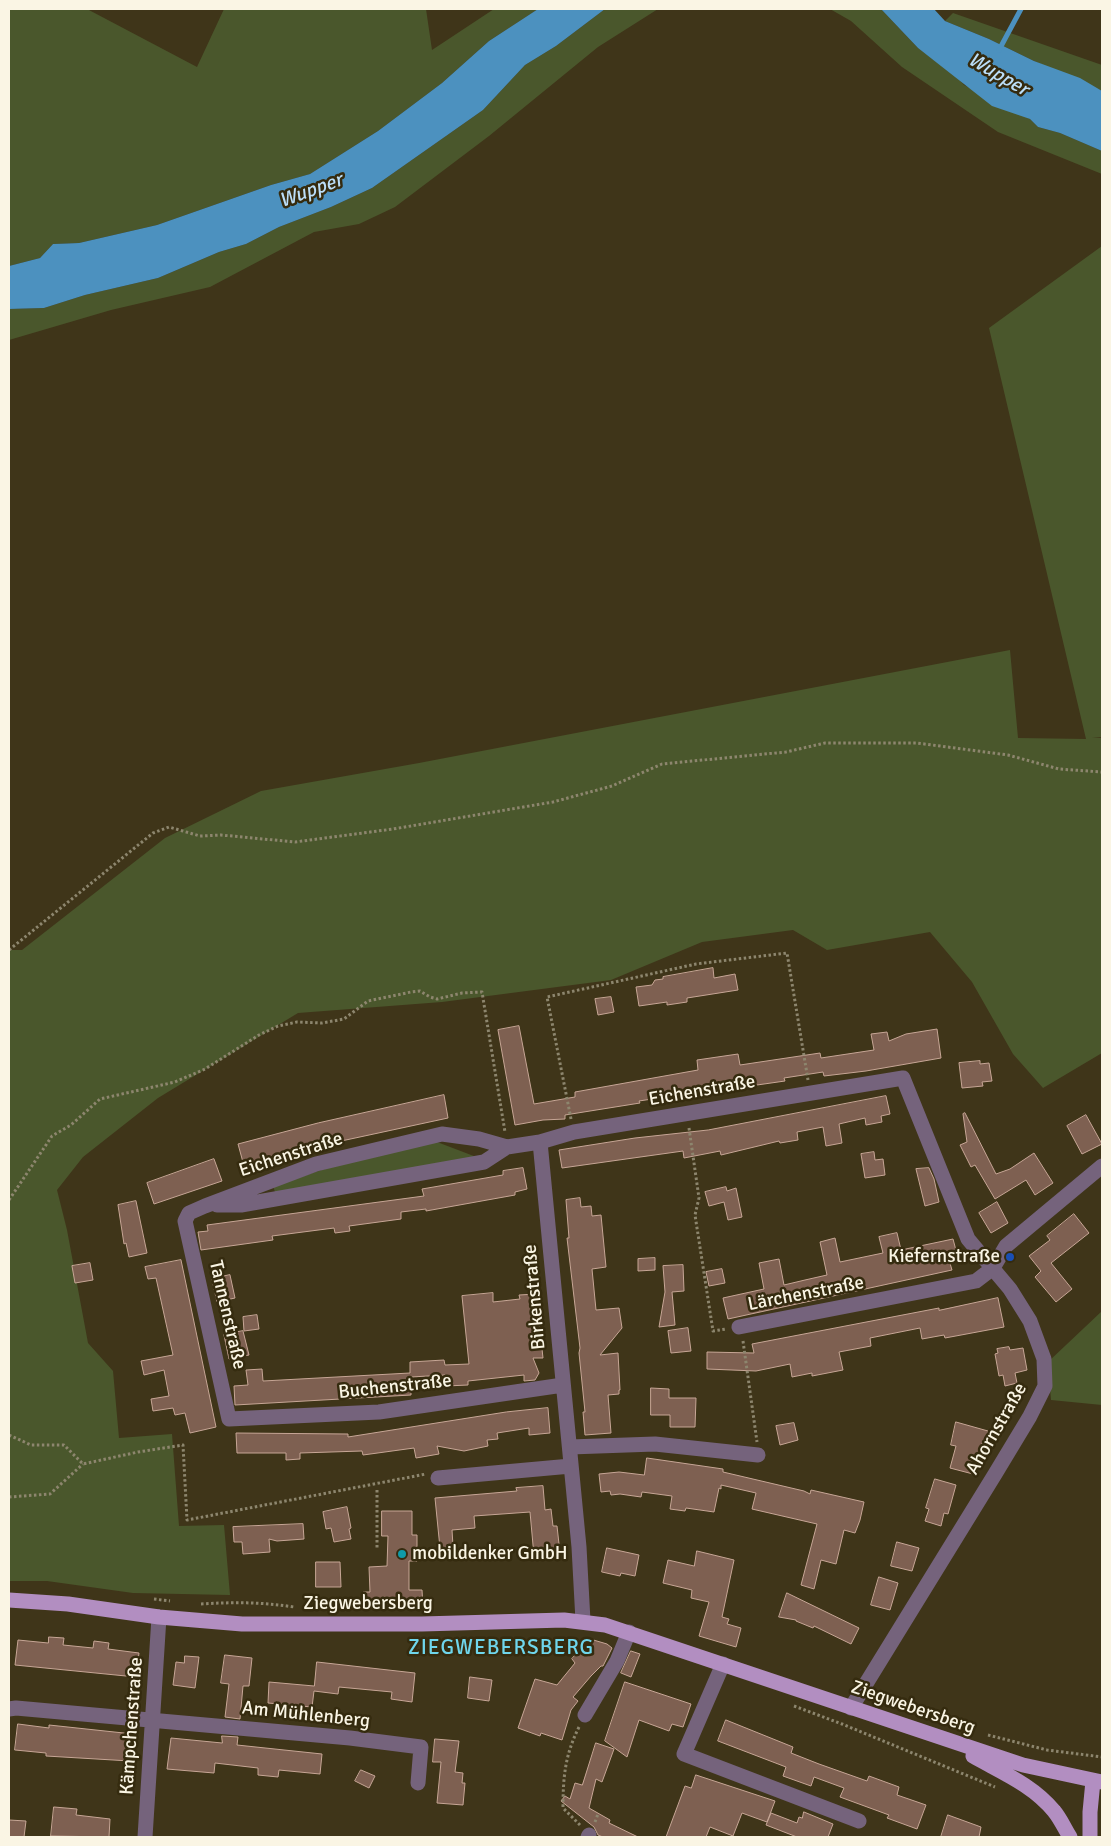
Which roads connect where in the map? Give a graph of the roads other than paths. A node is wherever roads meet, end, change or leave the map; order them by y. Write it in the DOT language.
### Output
graph roads {
  1 [pos="903,1078"];
  2 [pos="540,1142"];
  3 [pos="508,1147"];
  4 [pos="1102,1166"];
  5 [pos="206,1206"];
  6 [pos="185,1221"];
  7 [pos="993,1268"];
  8 [pos="740,1327"];
  9 [pos="563,1384"];
  10 [pos="229,1419"];
  11 [pos="570,1447"];
  12 [pos="758,1455"];
  13 [pos="571,1466"];
  14 [pos="438,1478"];
  15 [pos="9,1600"];
  16 [pos="159,1617"];
  17 [pos="583,1621"];
  18 [pos="629,1632"];
  19 [pos="723,1664"];
  20 [pos="851,1708"];
  21 [pos="9,1709"];
  22 [pos="585,1715"];
  23 [pos="152,1720"];
  24 [pos="948,1741"];
  25 [pos="1098,1782"];
  26 [pos="418,1783"];
  27 [pos="859,1821"];
  28 [pos="145,1837"];
  29 [pos="1070,1837"];
  30 [pos="1090,1837"];
  1 -- 2 [label="street, Eichenstraße"];
  1 -- 7 [label="street, Ahornstraße"];
  2 -- 3 [label="street, Eichenstraße"];
  2 -- 9 [label="street, Birkenstraße"];
  3 -- 5 [label="street, Eichenstraße"];
  3 -- 5 [label="street, Eichenstraße"];
  4 -- 7 [label="street"];
  5 -- 6 [label="street, Eichenstraße"];
  6 -- 10 [label="street, Tannenstraße"];
  7 -- 8 [label="street, Lärchenstraße"];
  7 -- 20 [label="street, Ahornstraße"];
  9 -- 10 [label="street, Buchenstraße"];
  9 -- 11 [label="street, Birkenstraße"];
  11 -- 12 [label="street"];
  11 -- 13 [label="street, Birkenstraße"];
  13 -- 14 [label="street"];
  13 -- 17 [label="street, Birkenstraße"];
  15 -- 16 [label="main road, Ziegwebersberg"];
  16 -- 17 [label="main road, Ziegwebersberg"];
  16 -- 23 [label="street, Kämpchenstraße"];
  17 -- 18 [label="main road, Ziegwebersberg"];
  18 -- 19 [label="main road, Ziegwebersberg"];
  18 -- 22 [label="street"];
  19 -- 20 [label="main road, Ziegwebersberg"];
  19 -- 27 [label="street"];
  20 -- 24 [label="main road, Ziegwebersberg"];
  21 -- 23 [label="street"];
  23 -- 26 [label="street, Am Mühlenberg"];
  23 -- 28 [label="street, Kämpchenstraße"];
  24 -- 25 [label="main road, Ziegwebersberg"];
  24 -- 29 [label="main road"];
  25 -- 30 [label="main road"];
}
